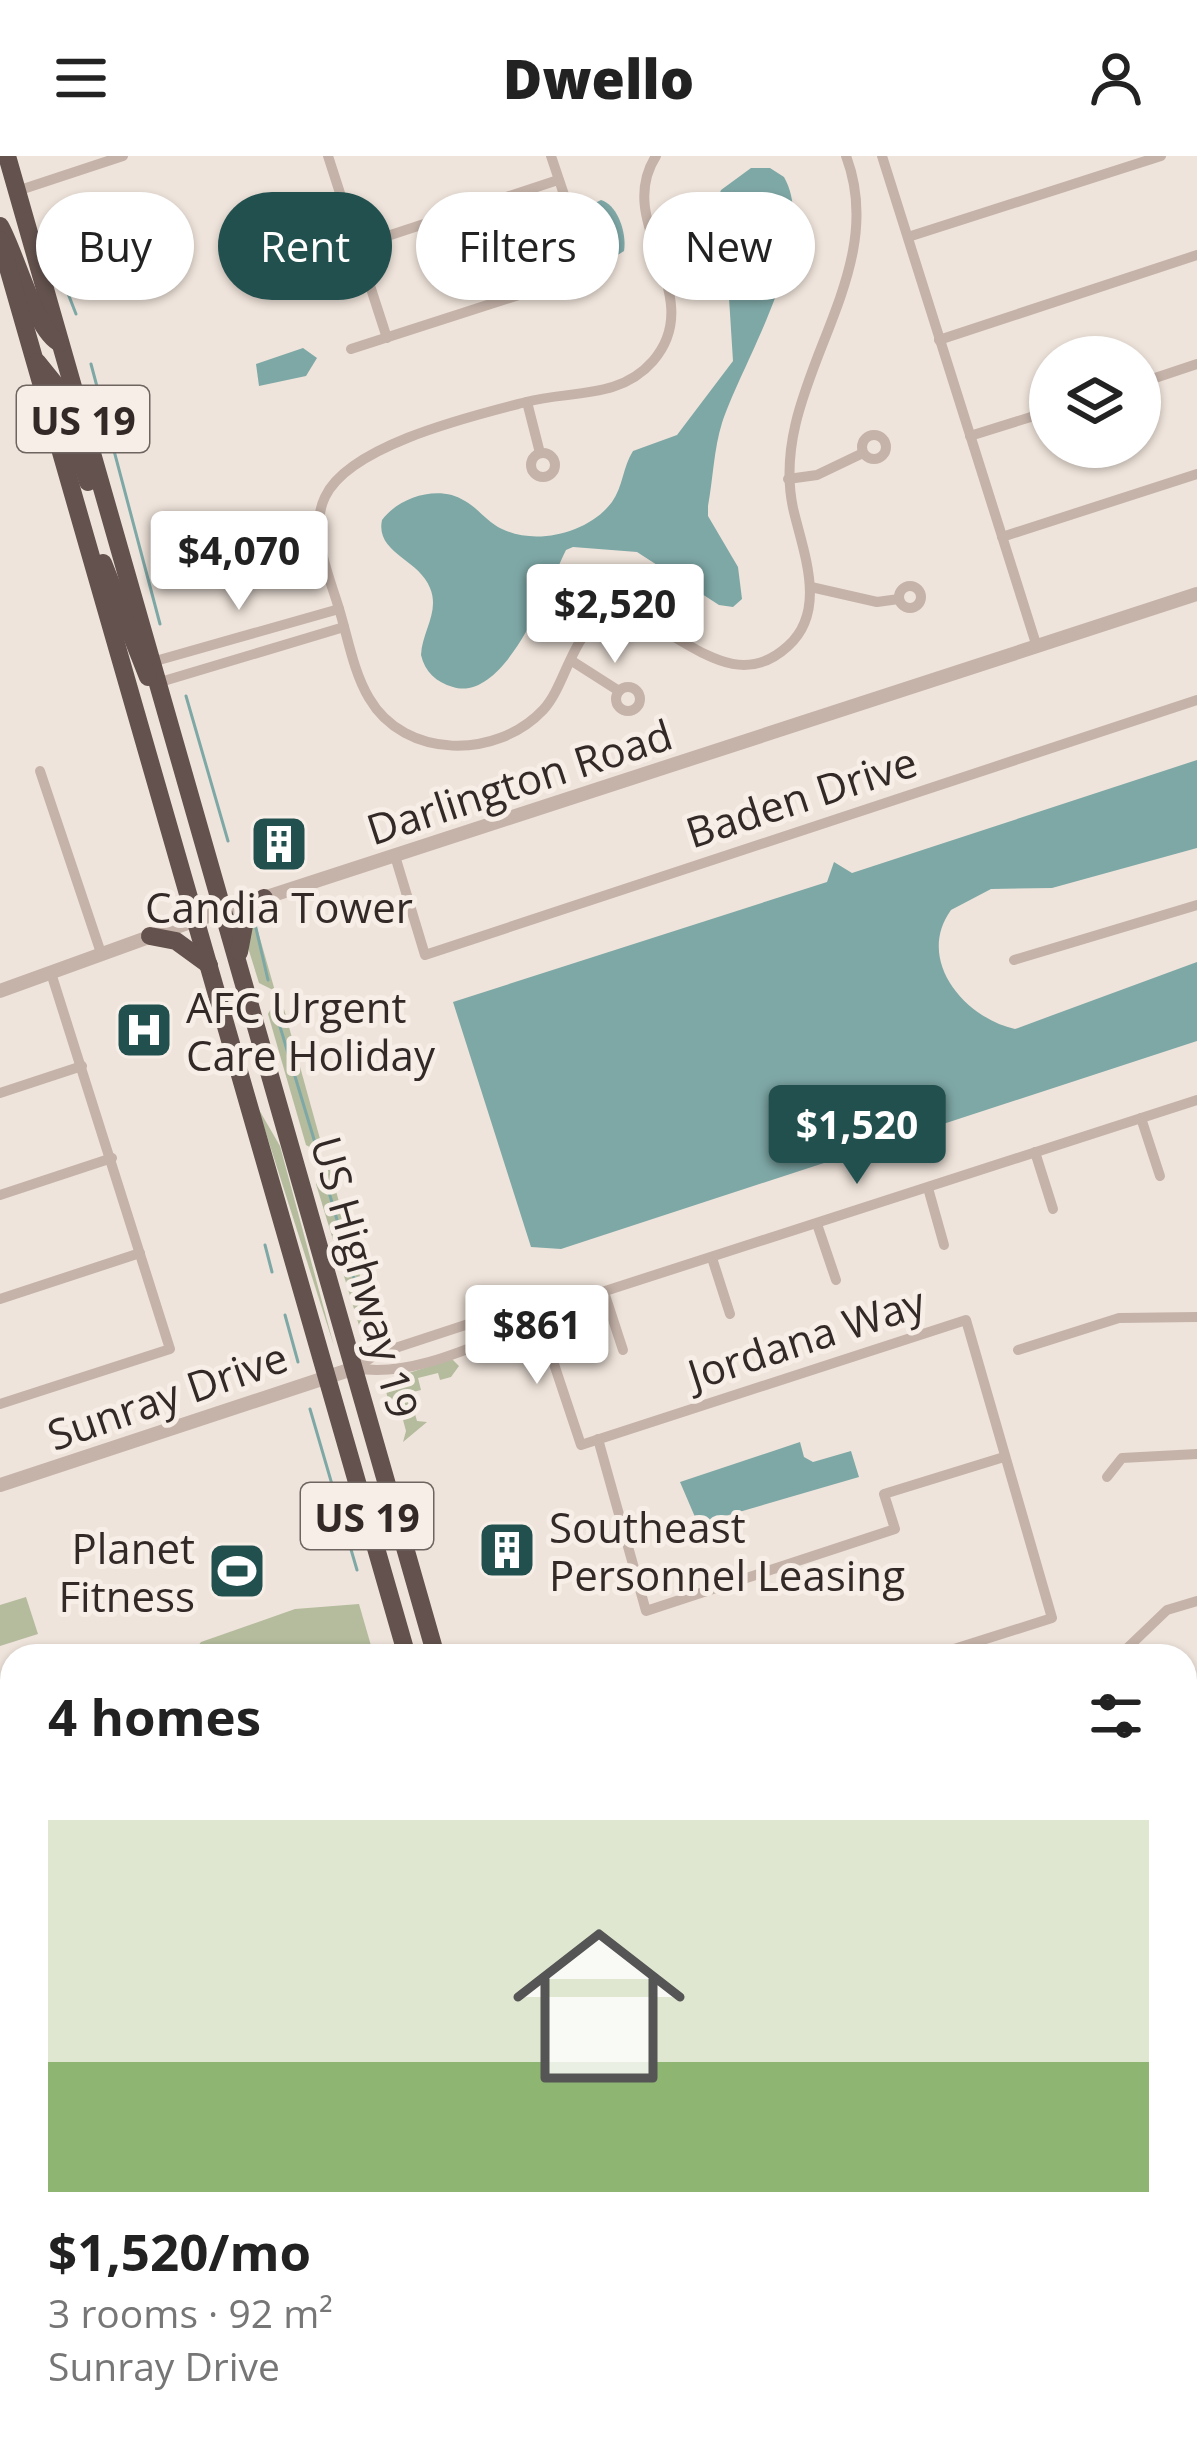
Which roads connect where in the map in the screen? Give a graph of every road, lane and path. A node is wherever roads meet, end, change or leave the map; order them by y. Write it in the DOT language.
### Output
graph roads {
  1 [pos="7,156"];
  2 [pos="123,156"];
  3 [pos="328,156"];
  4 [pos="551,156"];
  5 [pos="656,156"];
  6 [pos="846,156"];
  7 [pos="882,156"];
  8 [pos="1161,156"];
  9 [pos="558,180"];
  10 [pos="17,190"];
  11 [pos="340,192"];
  12 [pos="0,226"];
  13 [pos="392,235"];
  14 [pos="908,236"];
  15 [pos="0,240"];
  16 [pos="1197,255"];
  17 [pos="375,300"];
  18 [pos="387,338"];
  19 [pos="940,340"];
  20 [pos="60,343"];
  21 [pos="351,349"];
  22 [pos="36,361"];
  23 [pos="1197,364"];
  24 [pos="1161,375"];
  25 [pos="527,402"];
  26 [pos="1029,418"];
  27 [pos="970,436"];
  28 [pos="540,453"];
  29 [pos="863,453"];
  30 [pos="1197,474"];
  31 [pos="788,479"];
  32 [pos="111,514"];
  33 [pos="84,527"];
  34 [pos="1002,537"];
  35 [pos="811,587"];
  36 [pos="1197,594"];
  37 [pos="899,599"];
  38 [pos="339,609"];
  39 [pos="315,616"];
  40 [pos="344,627"];
  41 [pos="321,634"];
  42 [pos="1037,646"];
  43 [pos="572,661"];
  44 [pos="152,662"];
  45 [pos="157,683"];
  46 [pos="619,691"];
  47 [pos="1197,700"];
  48 [pos="40,771"];
  49 [pos="395,856"];
  50 [pos="264,898"];
  51 [pos="1197,904"];
  52 [pos="223,911"];
  53 [pos="196,920"];
  54 [pos="150,936"];
  55 [pos="101,953"];
  56 [pos="1014,960"];
  57 [pos="238,963"];
  58 [pos="209,965"];
  59 [pos="51,973"];
  60 [pos="0,991"];
  61 [pos="82,1066"];
  62 [pos="0,1093"];
  63 [pos="1197,1100"];
  64 [pos="1141,1118"];
  65 [pos="1035,1152"];
  66 [pos="112,1158"];
  67 [pos="1160,1176"];
  68 [pos="928,1188"];
  69 [pos="0,1195"];
  70 [pos="1053,1209"];
  71 [pos="817,1224"];
  72 [pos="944,1245"];
  73 [pos="140,1253"];
  74 [pos="712,1258"];
  75 [pos="836,1280"];
  76 [pos="604,1292"];
  77 [pos="0,1299"];
  78 [pos="533,1314"];
  79 [pos="730,1314"];
  80 [pos="1197,1317"];
  81 [pos="623,1350"];
  82 [pos="1018,1350"];
  83 [pos="355,1368"];
  84 [pos="327,1376"];
  85 [pos="0,1404"];
  86 [pos="598,1439"];
  87 [pos="1197,1454"];
  88 [pos="1004,1457"];
  89 [pos="1107,1477"];
  90 [pos="0,1485"];
  91 [pos="1197,1601"];
  92 [pos="404,1644"];
  93 [pos="433,1644"];
  94 [pos="970,1644"];
  95 [pos="1132,1644"];
  1 -- 10 [label="highway, US Highway 19 / US 19"];
  2 -- 10 [label="street"];
  3 -- 11 [label="street"];
  4 -- 9 [label="street"];
  5 -- 25 [label="street"];
  6 -- 31 [label="street"];
  7 -- 14 [label="street"];
  8 -- 14 [label="street"];
  9 -- 13 [label="street"];
  9 -- 18 [label="street"];
  10 -- 20 [label="highway, US Highway 19 / US 19"];
  12 -- 20 [label="highway"];
  14 -- 19 [label="street"];
  15 -- 22 [label="highway, US Highway 19 / US 19"];
  16 -- 19 [label="street"];
  17 -- 18 [label="street"];
  18 -- 21 [label="street"];
  19 -- 27 [label="street"];
  20 -- 32 [label="highway, US Highway 19 / US 19"];
  22 -- 32 [label="highway"];
  22 -- 33 [label="highway, US Highway 19 / US 19"];
  23 -- 24 [label="street"];
  25 -- 28 [label="street"];
  25 -- 38 [label="street"];
  26 -- 27 [label="street"];
  27 -- 34 [label="street"];
  29 -- 31 [label="street"];
  30 -- 34 [label="street"];
  31 -- 35 [label="street"];
  32 -- 44 [label="highway, US Highway 19 / US 19"];
  33 -- 45 [label="highway"];
  33 -- 53 [label="highway, US Highway 19 / US 19"];
  34 -- 42 [label="street"];
  35 -- 37 [label="street"];
  35 -- 43 [label="street"];
  36 -- 42 [label="street, Darlington Road"];
  38 -- 39 [label="street"];
  38 -- 40 [label="street"];
  39 -- 41 [label="street"];
  39 -- 44 [label="street"];
  40 -- 41 [label="street"];
  40 -- 43 [label="street"];
  41 -- 45 [label="street"];
  42 -- 49 [label="street, Darlington Road"];
  43 -- 46 [label="street"];
  44 -- 45 [label="highway, US Highway 19 / US 19"];
  45 -- 52 [label="highway, US Highway 19 / US 19"];
  47 -- 49 [label="street, Baden Drive"];
  48 -- 55 [label="street"];
  49 -- 50 [label="street, Darlington Road"];
  50 -- 52 [label="street, Darlington Road"];
  50 -- 57 [label="highway"];
  51 -- 56 [label="street"];
  52 -- 53 [label="street, Darlington Road"];
  52 -- 57 [label="highway, US Highway 19 / US 19"];
  53 -- 54 [label="street, Darlington Road"];
  53 -- 58 [label="highway, US Highway 19 / US 19"];
  54 -- 55 [label="street, Darlington Road"];
  54 -- 58 [label="highway"];
  55 -- 59 [label="street, Darlington Road"];
  57 -- 83 [label="highway, US Highway 19 / US 19"];
  58 -- 84 [label="highway, US Highway 19 / US 19"];
  59 -- 60 [label="street, Darlington Road"];
  59 -- 61 [label="street"];
  61 -- 62 [label="street"];
  61 -- 66 [label="street"];
  63 -- 64 [label="street, Sunray Drive"];
  64 -- 65 [label="street, Sunray Drive"];
  64 -- 67 [label="street"];
  65 -- 68 [label="street, Sunray Drive"];
  65 -- 70 [label="street"];
  66 -- 69 [label="street"];
  66 -- 73 [label="street"];
  68 -- 71 [label="street, Sunray Drive"];
  68 -- 72 [label="street"];
  71 -- 74 [label="street, Sunray Drive"];
  71 -- 75 [label="street"];
  73 -- 77 [label="street"];
  73 -- 85 [label="street"];
  74 -- 76 [label="street, Sunray Drive"];
  74 -- 79 [label="street"];
  76 -- 78 [label="street, Sunray Drive"];
  76 -- 81 [label="street"];
  78 -- 83 [label="street, Sunray Drive"];
  78 -- 83 [label="street, Sunray Drive"];
  78 -- 86 [label="street"];
  80 -- 82 [label="street"];
  83 -- 84 [label="street, Sunray Drive"];
  83 -- 93 [label="highway, US Highway 19 / US 19"];
  84 -- 90 [label="street, Sunray Drive"];
  84 -- 92 [label="highway, US Highway 19 / US 19"];
  86 -- 88 [label="street, Jordana Way"];
  86 -- 88 [label="street"];
  87 -- 89 [label="street"];
  88 -- 94 [label="street, Jordana Way"];
  91 -- 95 [label="street"];
}
